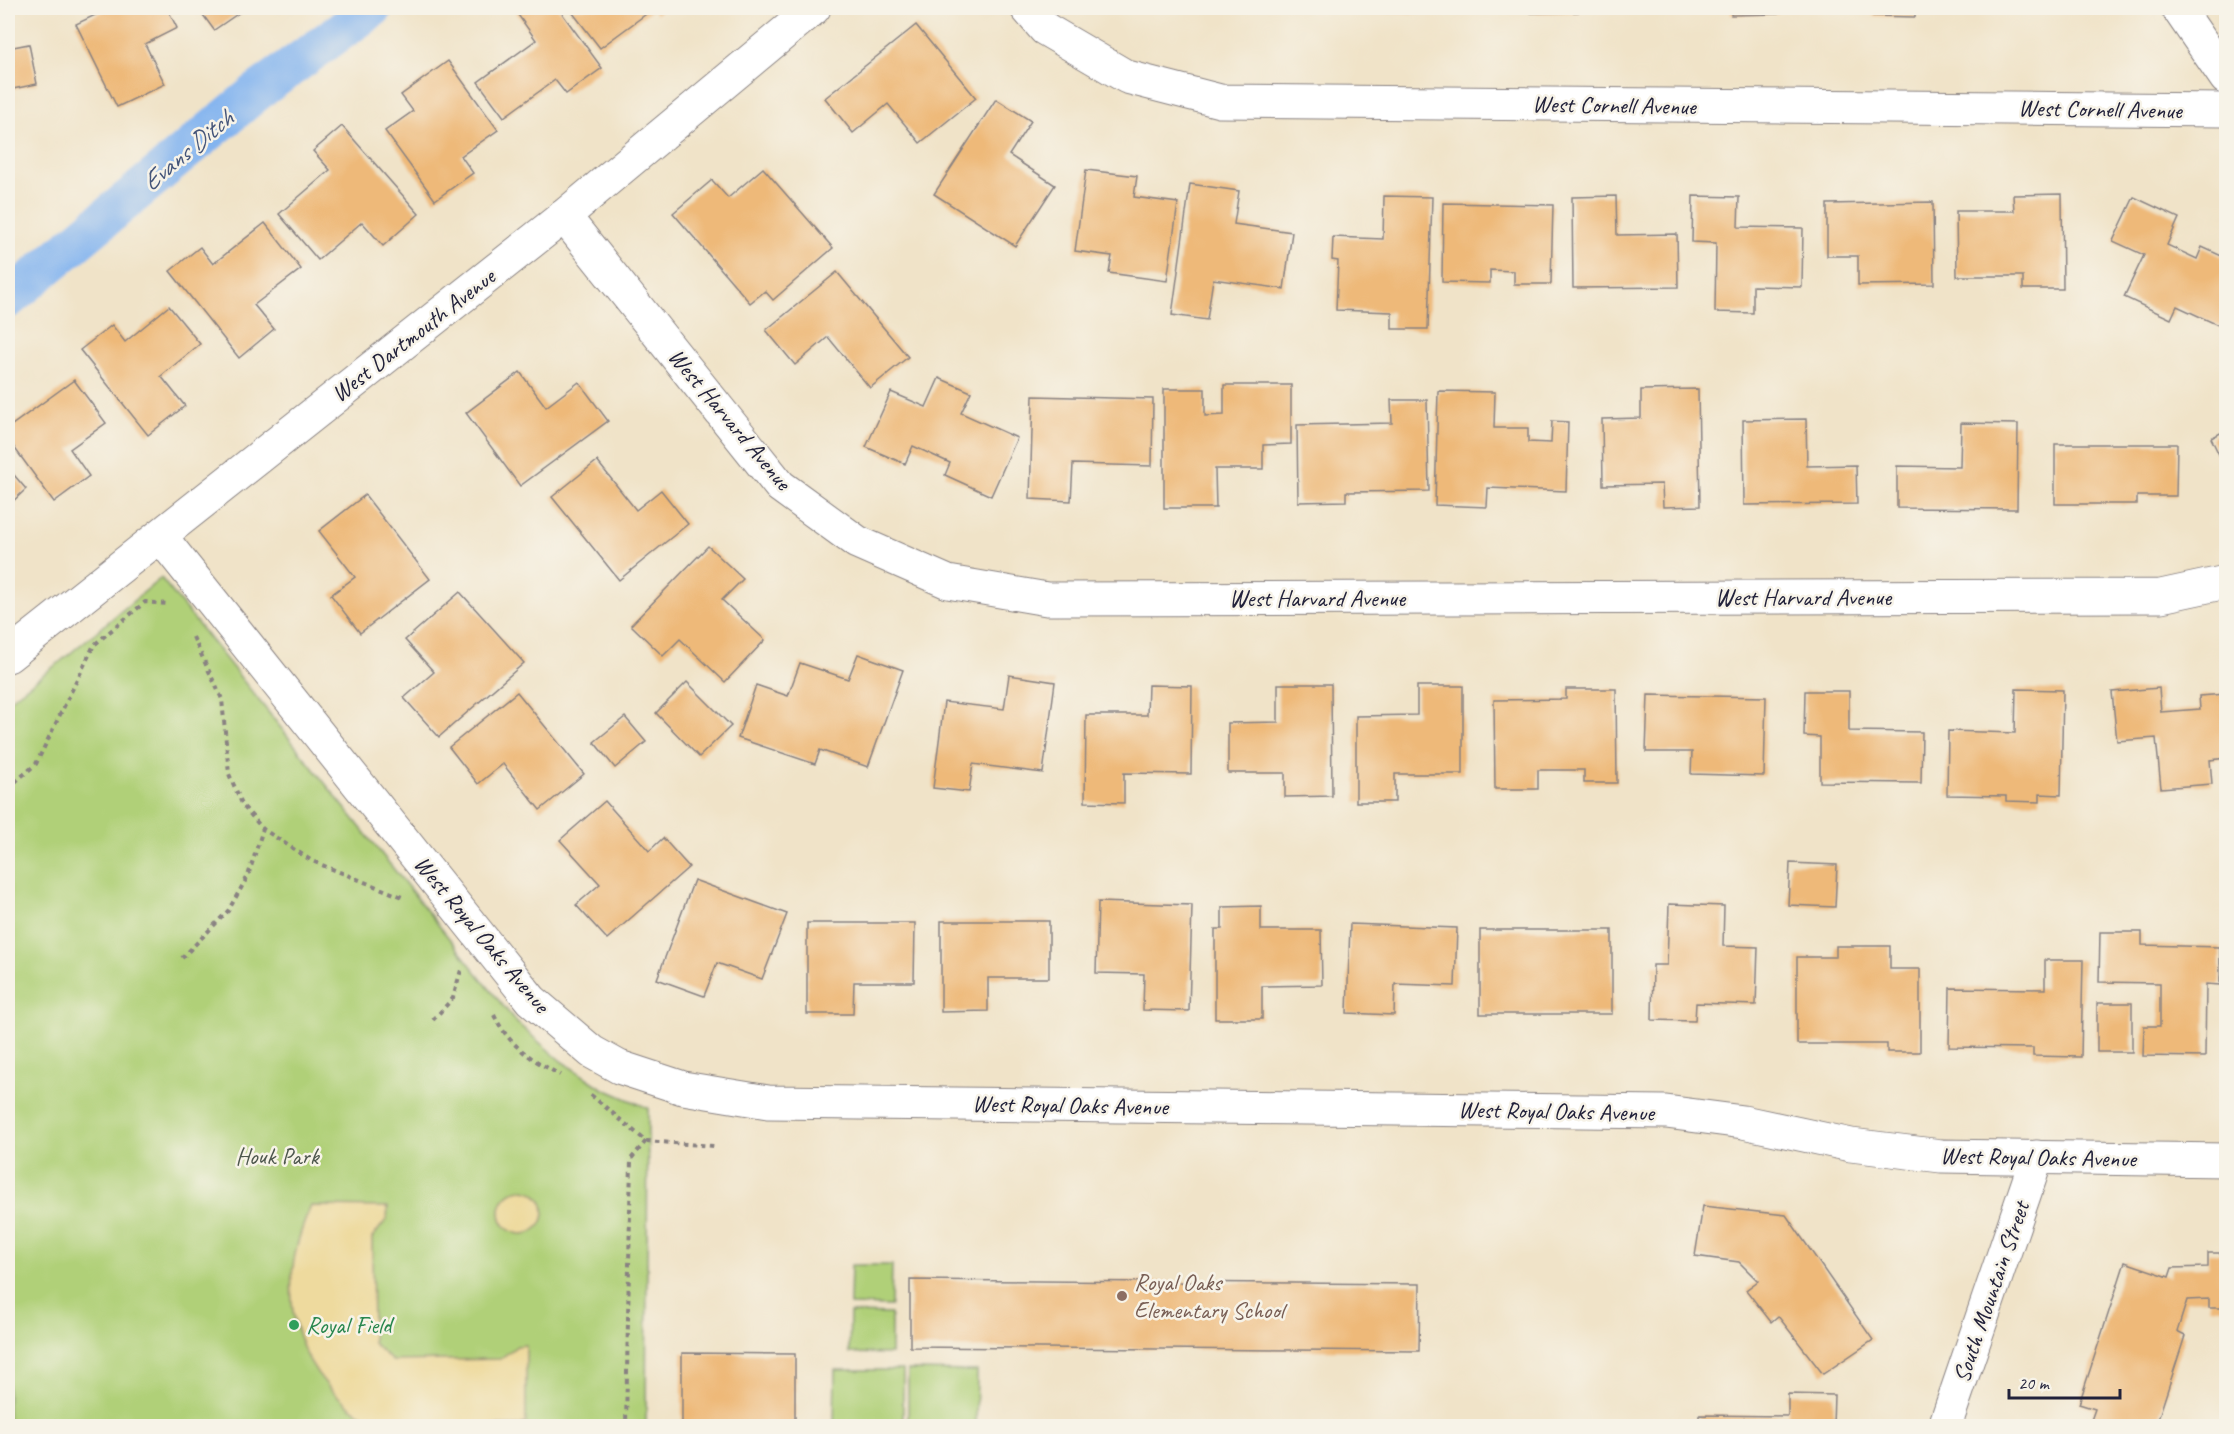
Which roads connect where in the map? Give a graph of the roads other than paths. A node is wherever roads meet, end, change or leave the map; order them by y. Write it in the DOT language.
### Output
graph roads {
  1 [pos="814,8"];
  2 [pos="1027,8"];
  3 [pos="2178,8"];
  4 [pos="2226,78"];
  5 [pos="2226,111"];
  6 [pos="564,216"];
  7 [pos="160,536"];
  8 [pos="2226,582"];
  9 [pos="8,656"];
  10 [pos="2037,1157"];
  11 [pos="2226,1160"];
  12 [pos="1945,1426"];
  1 -- 6 [label="street, West Dartmouth Avenue"];
  2 -- 5 [label="street, West Cornell Avenue"];
  3 -- 4 [label="street"];
  6 -- 7 [label="street, West Dartmouth Avenue"];
  6 -- 8 [label="street, West Harvard Avenue"];
  7 -- 9 [label="street, West Dartmouth Avenue"];
  7 -- 10 [label="street, West Royal Oaks Avenue"];
  10 -- 11 [label="street, West Royal Oaks Avenue"];
  10 -- 12 [label="street, South Mountain Street"];
}
